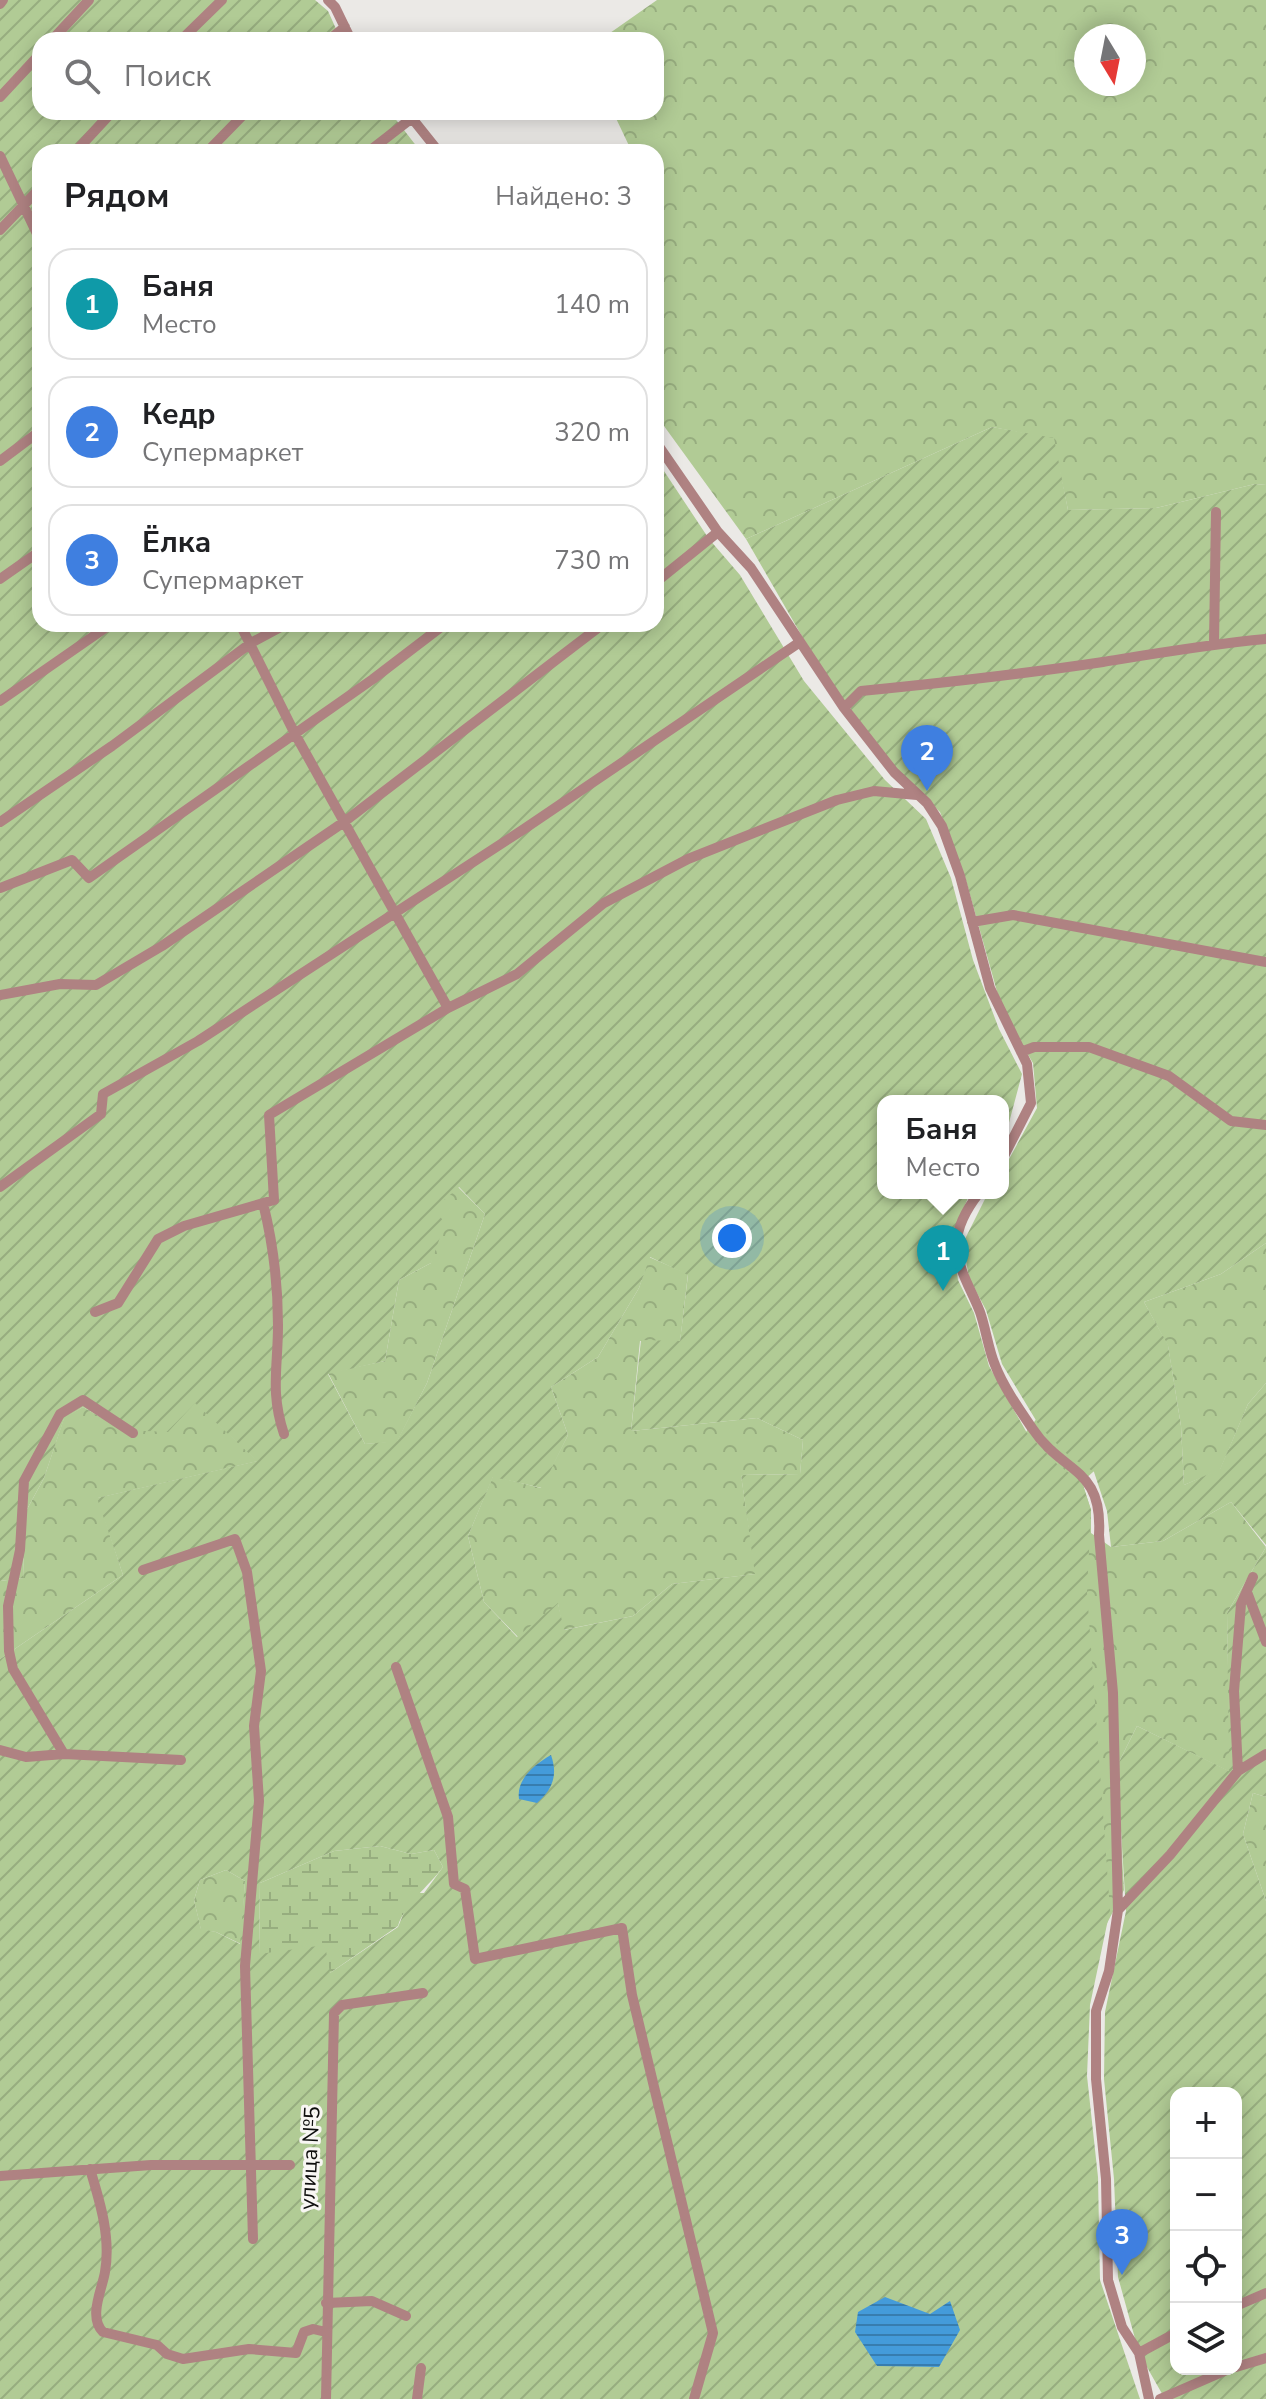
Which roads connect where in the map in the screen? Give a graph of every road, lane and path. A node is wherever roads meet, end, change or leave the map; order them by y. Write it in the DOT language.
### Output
graph roads {
  1 [pos="89,0"];
  2 [pos="222,0"];
  3 [pos="328,0"];
  4 [pos="345,27"];
  5 [pos="59,32"];
  6 [pos="189,32"];
  7 [pos="339,32"];
  8 [pos="347,32"];
  9 [pos="32,63"];
  10 [pos="0,97"];
  11 [pos="105,120"];
  12 [pos="238,120"];
  13 [pos="404,120"];
  14 [pos="414,120"];
  15 [pos="82,144"];
  16 [pos="215,144"];
  17 [pos="377,144"];
  18 [pos="433,144"];
  19 [pos="0,156"];
  20 [pos="32,197"];
  21 [pos="25,205"];
  22 [pos="32,221"];
  23 [pos="0,230"];
  24 [pos="32,437"];
  25 [pos="0,461"];
  26 [pos="664,462"];
  27 [pos="1216,512"];
  28 [pos="718,532"];
  29 [pos="32,557"];
  30 [pos="664,576"];
  31 [pos="0,579"];
  32 [pos="99,632"];
  33 [pos="245,632"];
  34 [pos="271,632"];
  35 [pos="434,632"];
  36 [pos="593,632"];
  37 [pos="1266,639"];
  38 [pos="800,642"];
  39 [pos="251,643"];
  40 [pos="1214,643"];
  41 [pos="0,701"];
  42 [pos="844,708"];
  43 [pos="295,734"];
  44 [pos="917,795"];
  45 [pos="0,822"];
  46 [pos="344,822"];
  47 [pos="0,888"];
  48 [pos="394,912"];
  49 [pos="972,922"];
  50 [pos="1266,962"];
  51 [pos="0,995"];
  52 [pos="448,1008"];
  53 [pos="1021,1052"];
  54 [pos="1266,1125"];
  55 [pos="1009,1146"];
  56 [pos="0,1187"];
  57 [pos="975,1199"];
  58 [pos="263,1203"];
  59 [pos="95,1312"];
  60 [pos="133,1433"];
  61 [pos="284,1434"];
  62 [pos="143,1570"];
  63 [pos="1253,1577"];
  64 [pos="1247,1592"];
  65 [pos="1266,1642"];
  66 [pos="396,1667"];
  67 [pos="0,1750"];
  68 [pos="64,1754"];
  69 [pos="1266,1754"];
  70 [pos="181,1760"];
  71 [pos="1238,1771"];
  72 [pos="1118,1910"];
  73 [pos="423,1993"];
  74 [pos="250,2163"];
  75 [pos="290,2165"];
  76 [pos="90,2169"];
  77 [pos="0,2176"];
  78 [pos="253,2239"];
  79 [pos="1266,2293"];
  80 [pos="326,2303"];
  81 [pos="1242,2303"];
  82 [pos="406,2316"];
  83 [pos="326,2332"];
  84 [pos="1170,2336"];
  85 [pos="1139,2353"];
  86 [pos="1266,2358"];
  87 [pos="1242,2365"];
  88 [pos="421,2368"];
  89 [pos="1215,2375"];
  90 [pos="326,2399"];
  91 [pos="417,2399"];
  92 [pos="694,2399"];
  93 [pos="1149,2399"];
  94 [pos="1160,2399"];
  1 -- 5 [label="street"];
  2 -- 6 [label="street"];
  3 -- 4 [label="street"];
  4 -- 7 [label="street"];
  4 -- 8 [label="street"];
  9 -- 10 [label="street"];
  11 -- 15 [label="street"];
  12 -- 16 [label="street"];
  13 -- 17 [label="street"];
  14 -- 18 [label="street"];
  19 -- 21 [label="street"];
  20 -- 21 [label="street"];
  21 -- 22 [label="street"];
  21 -- 23 [label="street"];
  24 -- 25 [label="street"];
  26 -- 28 [label="street"];
  27 -- 40 [label="street"];
  28 -- 30 [label="street"];
  28 -- 38 [label="street"];
  29 -- 31 [label="street"];
  32 -- 41 [label="street"];
  33 -- 39 [label="street"];
  34 -- 39 [label="street"];
  35 -- 43 [label="street"];
  36 -- 46 [label="street"];
  37 -- 40 [label="street"];
  38 -- 42 [label="street"];
  38 -- 48 [label="street"];
  39 -- 43 [label="street"];
  39 -- 45 [label="street"];
  40 -- 42 [label="street"];
  42 -- 44 [label="street"];
  43 -- 46 [label="street"];
  43 -- 47 [label="street"];
  44 -- 49 [label="street"];
  44 -- 52 [label="street"];
  46 -- 48 [label="street"];
  46 -- 51 [label="street"];
  48 -- 52 [label="street"];
  48 -- 56 [label="street"];
  49 -- 50 [label="street"];
  49 -- 53 [label="street"];
  52 -- 58 [label="street"];
  53 -- 54 [label="street"];
  53 -- 55 [label="street"];
  57 -- 72 [label="street"];
  58 -- 59 [label="street"];
  58 -- 61 [label="street"];
  60 -- 68 [label="street"];
  62 -- 74 [label="street"];
  63 -- 64 [label="street"];
  64 -- 65 [label="street"];
  64 -- 71 [label="street"];
  66 -- 92 [label="street"];
  67 -- 68 [label="street"];
  68 -- 70 [label="street"];
  69 -- 71 [label="street"];
  71 -- 72 [label="street"];
  72 -- 85 [label="street"];
  73 -- 80 [label="street, улица №5"];
  74 -- 75 [label="street"];
  74 -- 76 [label="street"];
  74 -- 78 [label="street"];
  76 -- 77 [label="street"];
  76 -- 83 [label="street"];
  79 -- 81 [label="street"];
  80 -- 82 [label="street"];
  80 -- 83 [label="street, улица №5"];
  83 -- 90 [label="street, улица №5"];
  84 -- 85 [label="street"];
  85 -- 93 [label="street"];
  86 -- 87 [label="street"];
  88 -- 91 [label="street"];
  89 -- 94 [label="street"];
}
